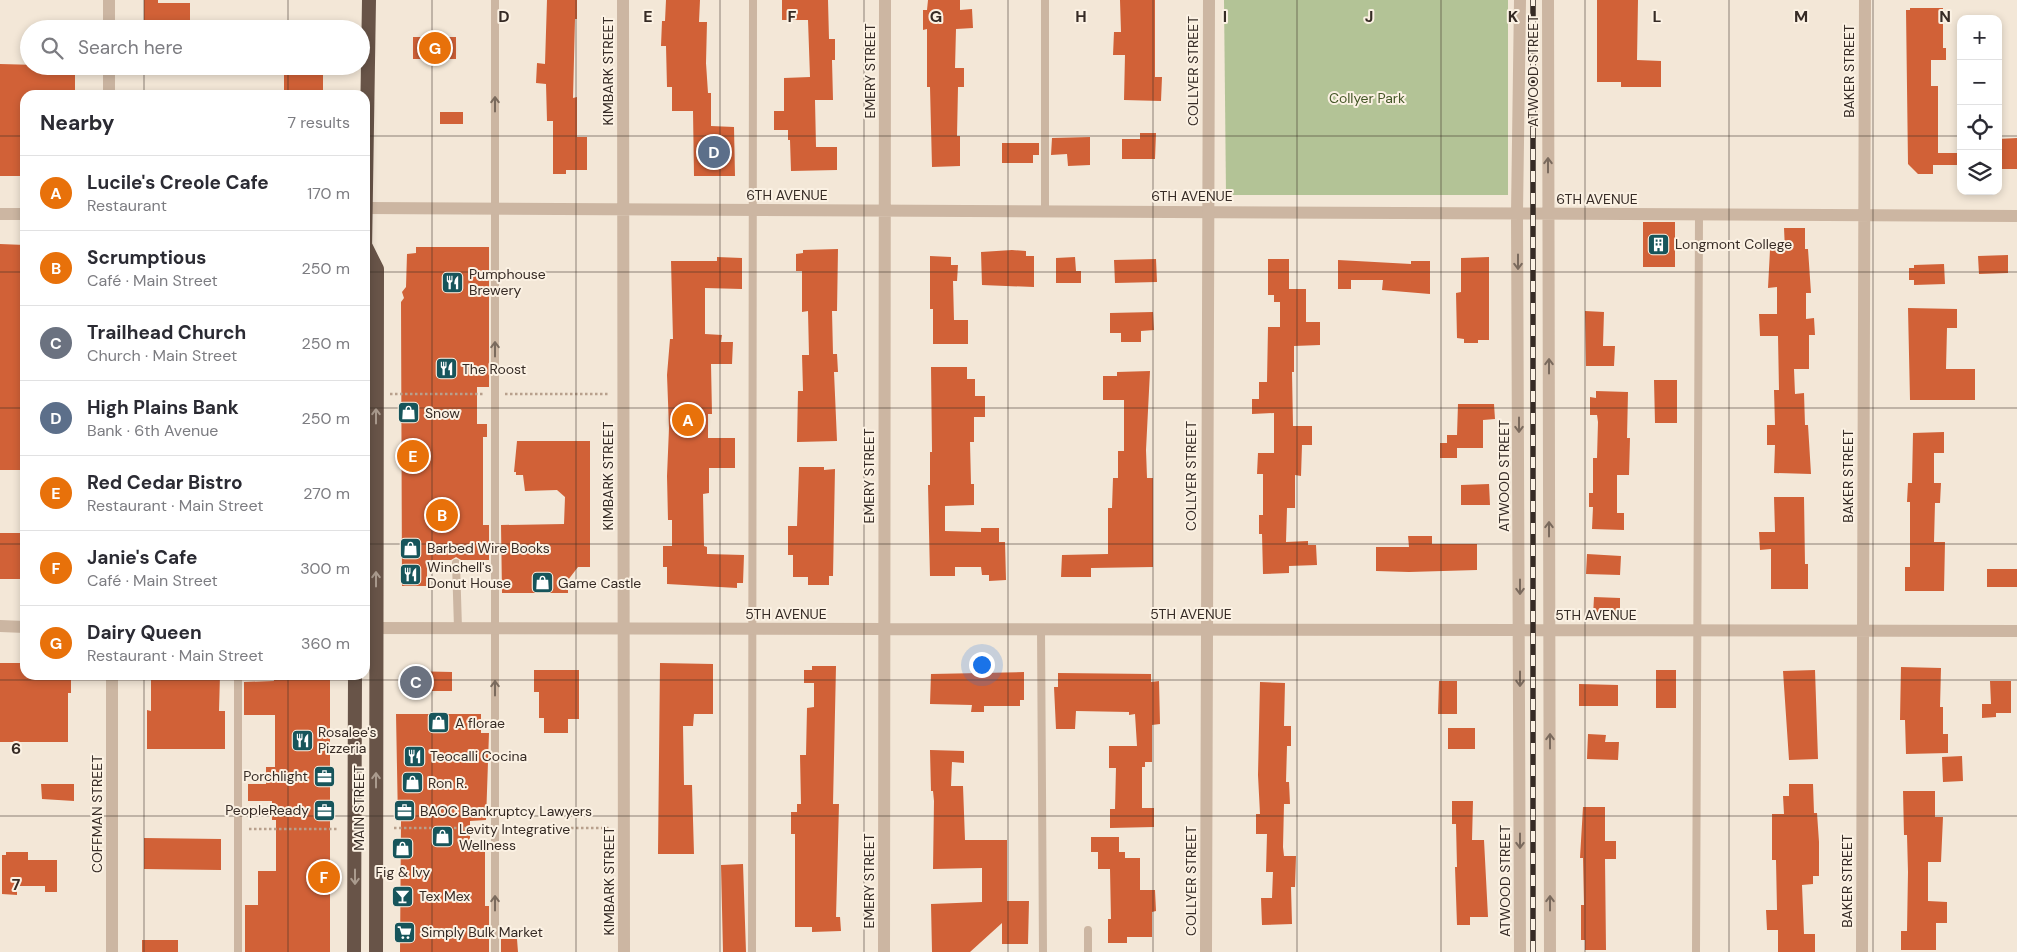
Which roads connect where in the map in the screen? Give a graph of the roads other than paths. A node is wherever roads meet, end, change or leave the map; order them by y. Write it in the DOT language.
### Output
graph roads {
  1 [pos="109,0"];
  2 [pos="369,0"];
  3 [pos="495,0"];
  4 [pos="623,0"];
  5 [pos="752,0"];
  6 [pos="886,0"];
  7 [pos="1045,0"];
  8 [pos="1209,0"];
  9 [pos="1520,0"];
  10 [pos="1548,0"];
  11 [pos="1864,0"];
  12 [pos="109,20"];
  13 [pos="369,20"];
  14 [pos="109,75"];
  15 [pos="368,75"];
  16 [pos="109,90"];
  17 [pos="368,90"];
  18 [pos="370,208"];
  19 [pos="495,209"];
  20 [pos="623,210"];
  21 [pos="752,210"];
  22 [pos="885,211"];
  23 [pos="1045,211"];
  24 [pos="1207,211"];
  25 [pos="0,214"];
  26 [pos="20,214"];
  27 [pos="1517,214"];
  28 [pos="1548,214"];
  29 [pos="1699,214"];
  30 [pos="1864,215"];
  31 [pos="2017,216"];
  32 [pos="370,256"];
  33 [pos="456,564"];
  34 [pos="0,626"];
  35 [pos="20,626"];
  36 [pos="370,628"];
  37 [pos="458,628"];
  38 [pos="495,628"];
  39 [pos="884,629"];
  40 [pos="1206,629"];
  41 [pos="624,630"];
  42 [pos="753,630"];
  43 [pos="1042,630"];
  44 [pos="1520,630"];
  45 [pos="1550,630"];
  46 [pos="1698,630"];
  47 [pos="1863,631"];
  48 [pos="2017,631"];
  49 [pos="112,680"];
  50 [pos="238,680"];
  51 [pos="356,680"];
  52 [pos="1088,930"];
  53 [pos="112,952"];
  54 [pos="238,952"];
  55 [pos="354,952"];
  56 [pos="376,952"];
  57 [pos="495,952"];
  58 [pos="624,952"];
  59 [pos="752,952"];
  60 [pos="884,952"];
  61 [pos="1043,952"];
  62 [pos="1088,952"];
  63 [pos="1206,952"];
  64 [pos="1520,952"];
  65 [pos="1550,952"];
  66 [pos="1696,952"];
  67 [pos="1862,952"];
  1 -- 12 [label="street"];
  2 -- 13 [label="highway, MAIN STREET"];
  19 -- 3 [label="lane, one-way"];
  4 -- 20 [label="street, KIMBARK STREET"];
  5 -- 21 [label="lane"];
  6 -- 22 [label="street, EMERY STREET"];
  7 -- 23 [label="lane"];
  8 -- 24 [label="street, COLLYER STREET"];
  9 -- 27 [label="street, ATWOOD STREET"];
  28 -- 10 [label="street, ATWOOD STREET, one-way"];
  11 -- 30 [label="street, BAKER STREET"];
  14 -- 16 [label="street"];
  15 -- 17 [label="highway, MAIN STREET"];
  18 -- 19 [label="street, 6TH AVENUE"];
  19 -- 20 [label="street, 6TH AVENUE"];
  38 -- 19 [label="lane, one-way"];
  20 -- 21 [label="street, 6TH AVENUE"];
  20 -- 41 [label="street, KIMBARK STREET"];
  21 -- 22 [label="street, 6TH AVENUE"];
  21 -- 42 [label="lane"];
  22 -- 23 [label="street, 6TH AVENUE"];
  22 -- 39 [label="street, EMERY STREET"];
  23 -- 24 [label="street, 6TH AVENUE"];
  24 -- 27 [label="street, 6TH AVENUE"];
  24 -- 40 [label="street, COLLYER STREET"];
  25 -- 26 [label="street"];
  27 -- 28 [label="street, 6TH AVENUE"];
  27 -- 44 [label="street, ATWOOD STREET, one-way"];
  28 -- 29 [label="street, 6TH AVENUE"];
  45 -- 28 [label="street, ATWOOD STREET, one-way"];
  29 -- 30 [label="street, 6TH AVENUE"];
  29 -- 46 [label="lane"];
  30 -- 31 [label="street, 6TH AVENUE"];
  30 -- 47 [label="street, BAKER STREET"];
  36 -- 32 [label="highway, MAIN STREET, one-way"];
  33 -- 37 [label="lane"];
  34 -- 35 [label="street"];
  36 -- 37 [label="street, 5TH AVENUE"];
  56 -- 36 [label="highway, MAIN STREET, one-way"];
  37 -- 38 [label="street, 5TH AVENUE"];
  38 -- 41 [label="street, 5TH AVENUE"];
  57 -- 38 [label="lane, one-way"];
  39 -- 42 [label="street, 5TH AVENUE"];
  39 -- 43 [label="street, 5TH AVENUE"];
  39 -- 60 [label="street, EMERY STREET"];
  40 -- 43 [label="street, 5TH AVENUE"];
  40 -- 44 [label="street, 5TH AVENUE"];
  40 -- 63 [label="street, COLLYER STREET"];
  41 -- 42 [label="street, 5TH AVENUE"];
  41 -- 58 [label="street, KIMBARK STREET"];
  42 -- 59 [label="lane"];
  43 -- 61 [label="lane"];
  44 -- 45 [label="street, 5TH AVENUE"];
  44 -- 64 [label="street, ATWOOD STREET, one-way"];
  45 -- 46 [label="street, 5TH AVENUE"];
  65 -- 45 [label="street, ATWOOD STREET, one-way"];
  46 -- 47 [label="street, 5TH AVENUE"];
  46 -- 66 [label="lane"];
  47 -- 48 [label="street, 5TH AVENUE"];
  47 -- 67 [label="street, BAKER STREET"];
  49 -- 53 [label="street, COFFMAN STREET"];
  50 -- 54 [label="lane"];
  51 -- 55 [label="highway, MAIN STREET, one-way"];
  52 -- 62 [label="lane"];
}
